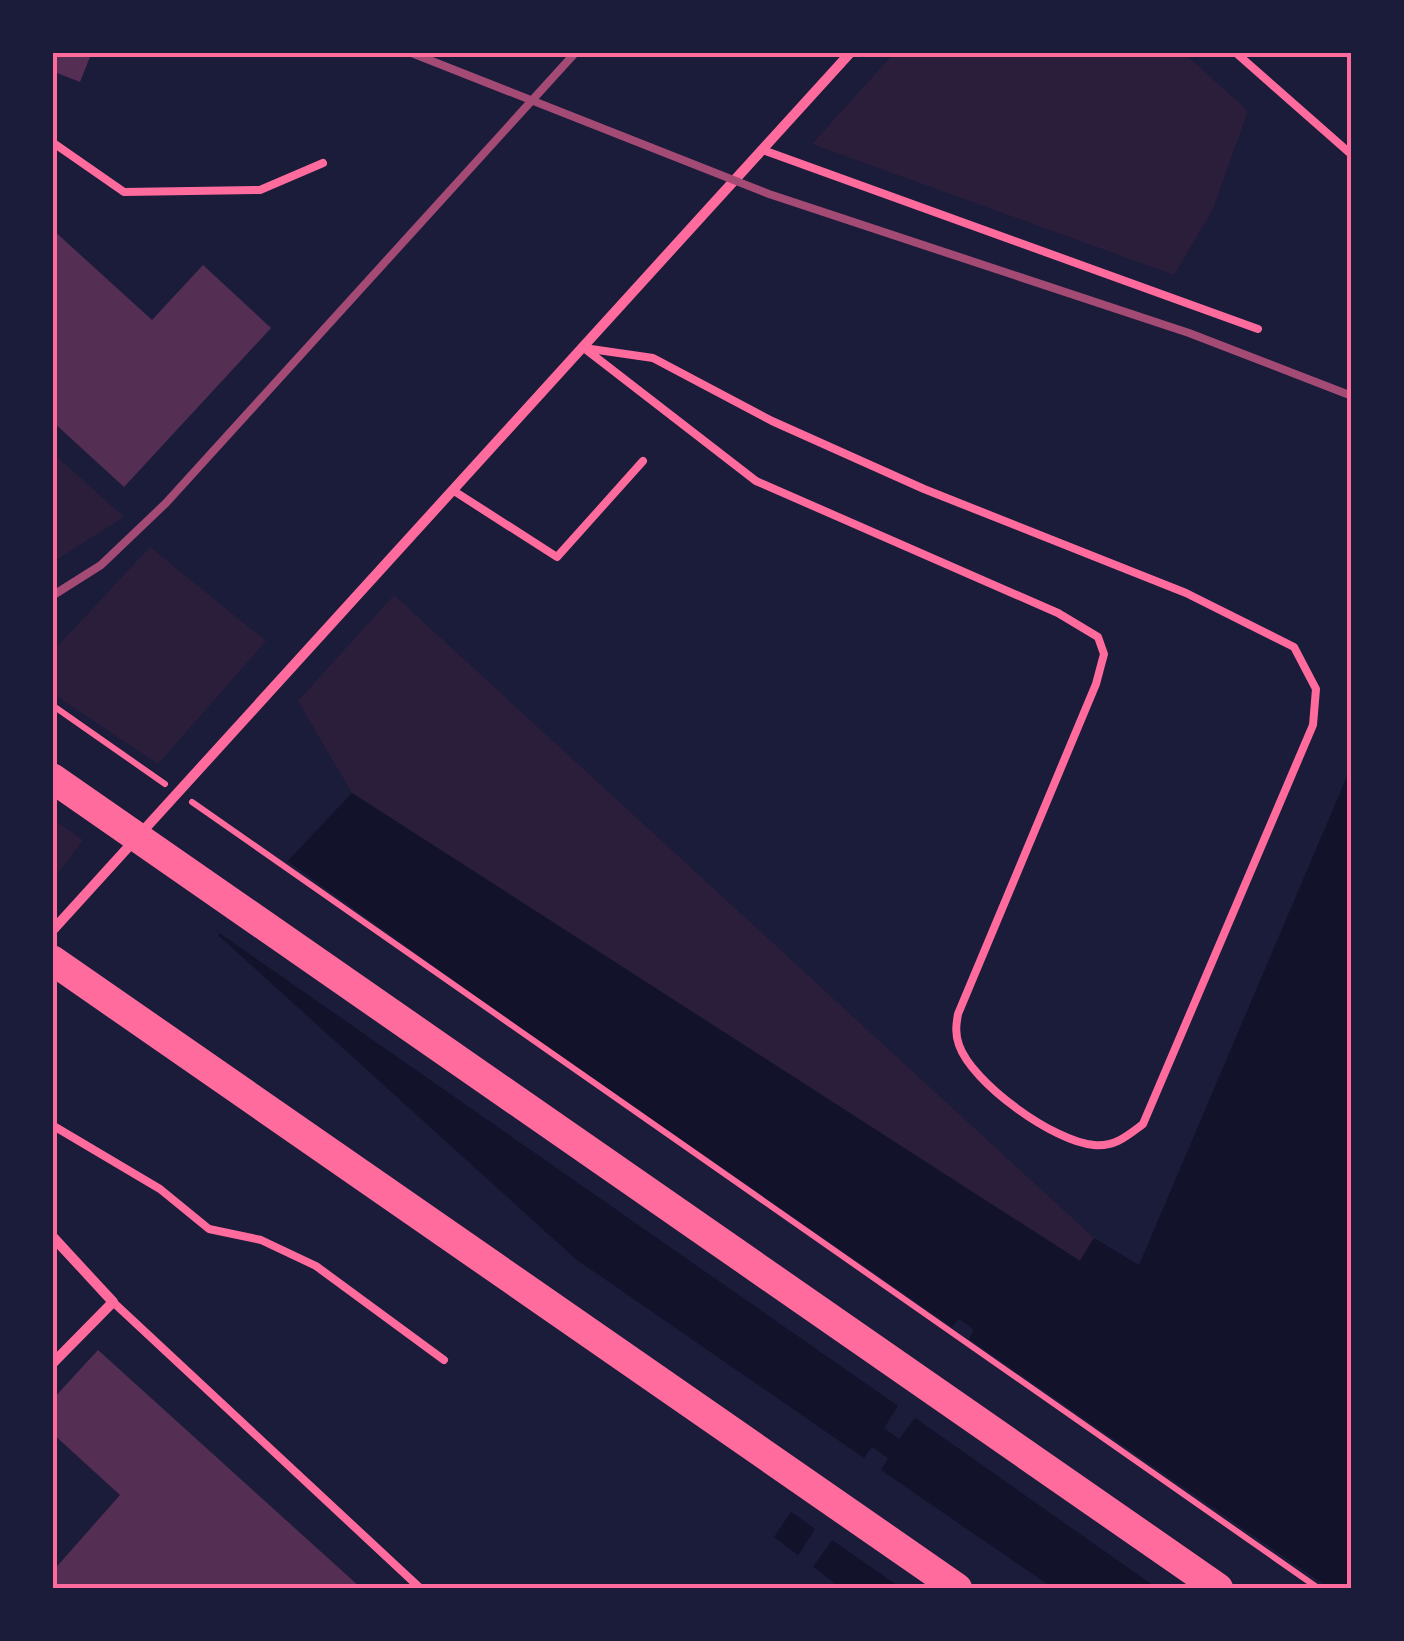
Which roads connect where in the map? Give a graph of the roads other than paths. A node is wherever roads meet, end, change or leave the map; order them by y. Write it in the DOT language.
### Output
graph roads {
  1 [pos="852,52"];
  2 [pos="1234,52"];
  3 [pos="52,142"];
  4 [pos="763,150"];
  5 [pos="1352,156"];
  6 [pos="323,163"];
  7 [pos="1258,329"];
  8 [pos="584,348"];
  9 [pos="643,461"];
  10 [pos="454,490"];
  11 [pos="52,778"];
  12 [pos="52,931"];
  13 [pos="52,960"];
  14 [pos="52,1126"];
  15 [pos="52,1236"];
  16 [pos="113,1302"];
  17 [pos="444,1360"];
  18 [pos="52,1364"];
  19 [pos="420,1588"];
  20 [pos="956,1588"];
  21 [pos="1218,1588"];
  1 -- 4 [label="street"];
  2 -- 5 [label="lane"];
  3 -- 6 [label="lane"];
  4 -- 7 [label="lane"];
  4 -- 8 [label="street"];
  8 -- 8 [label="lane"];
  8 -- 10 [label="street"];
  9 -- 10 [label="lane"];
  10 -- 12 [label="street"];
  11 -- 21 [label="highway"];
  13 -- 20 [label="highway"];
  14 -- 17 [label="lane"];
  15 -- 16 [label="street"];
  16 -- 18 [label="street"];
  16 -- 19 [label="lane"];
}
